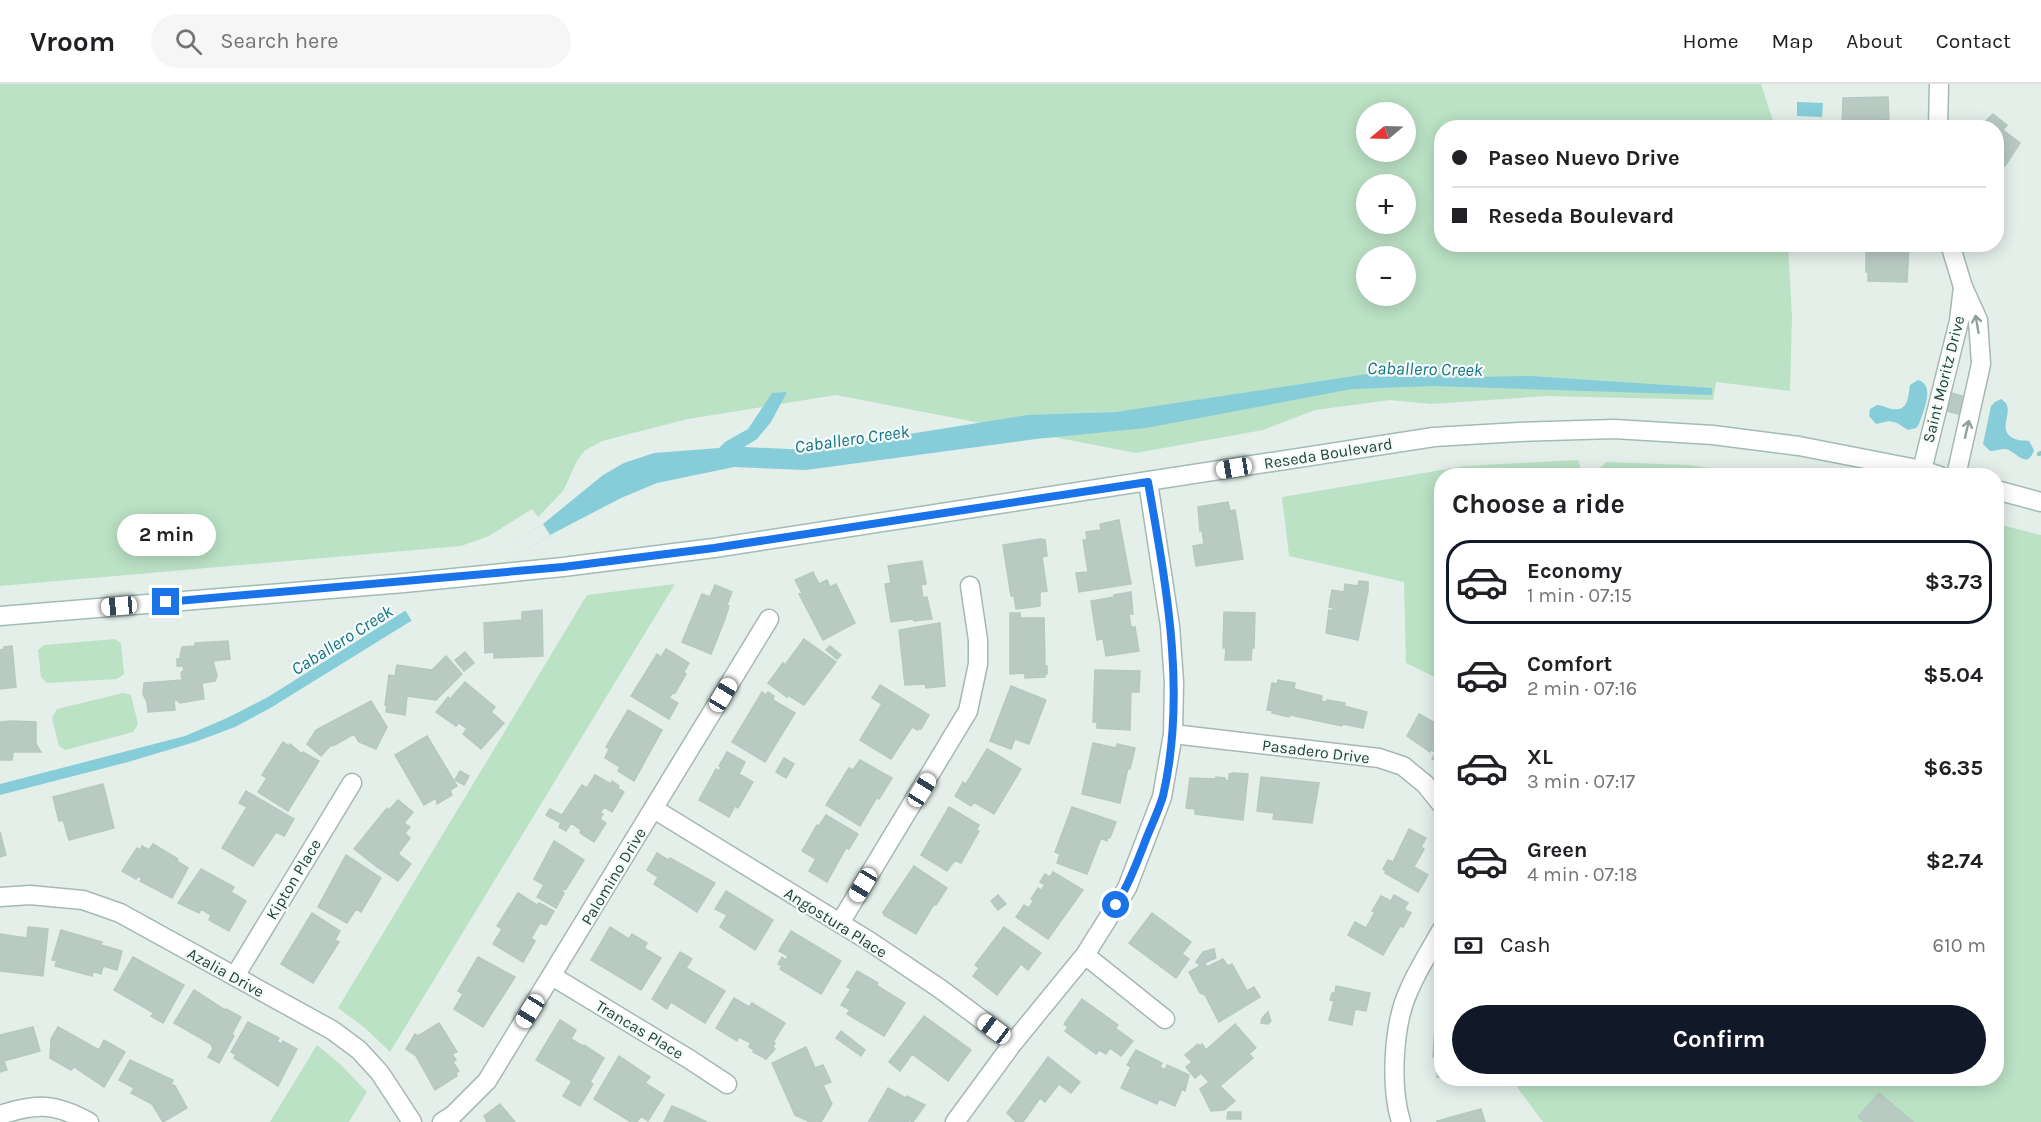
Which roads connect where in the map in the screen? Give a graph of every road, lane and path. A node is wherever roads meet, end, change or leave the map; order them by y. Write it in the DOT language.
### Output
graph roads {
  1 [pos="1939,84"];
  2 [pos="1938,120"];
  3 [pos="1952,252"];
  4 [pos="1963,287"];
  5 [pos="1912,468"];
  6 [pos="1922,468"];
  7 [pos="1958,468"];
  8 [pos="1148,482"];
  9 [pos="2004,492"];
  10 [pos="2041,502"];
  11 [pos="970,586"];
  12 [pos="0,616"];
  13 [pos="769,619"];
  14 [pos="1173,734"];
  15 [pos="352,783"];
  16 [pos="1434,795"];
  17 [pos="654,809"];
  18 [pos="0,897"];
  19 [pos="840,923"];
  20 [pos="1434,944"];
  21 [pos="1085,955"];
  22 [pos="235,976"];
  23 [pos="552,976"];
  24 [pos="1165,1019"];
  25 [pos="1012,1043"];
  26 [pos="727,1084"];
  27 [pos="0,1115"];
  28 [pos="88,1122"];
  29 [pos="412,1122"];
  30 [pos="442,1122"];
  31 [pos="955,1122"];
  32 [pos="1401,1122"];
  1 -- 2 [label="street"];
  3 -- 4 [label="street, Saint Moritz Drive"];
  4 -- 6 [label="street, Saint Moritz Drive"];
  7 -- 4 [label="street, Saint Moritz Drive, one-way"];
  5 -- 8 [label="street, Reseda Boulevard"];
  8 -- 12 [label="street, Reseda Boulevard"];
  8 -- 14 [label="street"];
  9 -- 10 [label="street"];
  11 -- 19 [label="street"];
  13 -- 17 [label="street, Palomino Drive"];
  14 -- 16 [label="street, Pasadero Drive"];
  14 -- 21 [label="street"];
  15 -- 22 [label="street, Kipton Place"];
  17 -- 19 [label="street, Angostura Place"];
  17 -- 23 [label="street, Palomino Drive"];
  18 -- 22 [label="street, Azalia Drive"];
  19 -- 25 [label="street, Angostura Place"];
  20 -- 32 [label="street"];
  21 -- 24 [label="street"];
  21 -- 25 [label="street"];
  22 -- 29 [label="street, Azalia Drive"];
  23 -- 26 [label="street, Trancas Place"];
  23 -- 30 [label="street, Palomino Drive"];
  25 -- 31 [label="street"];
  27 -- 28 [label="street"];
}
